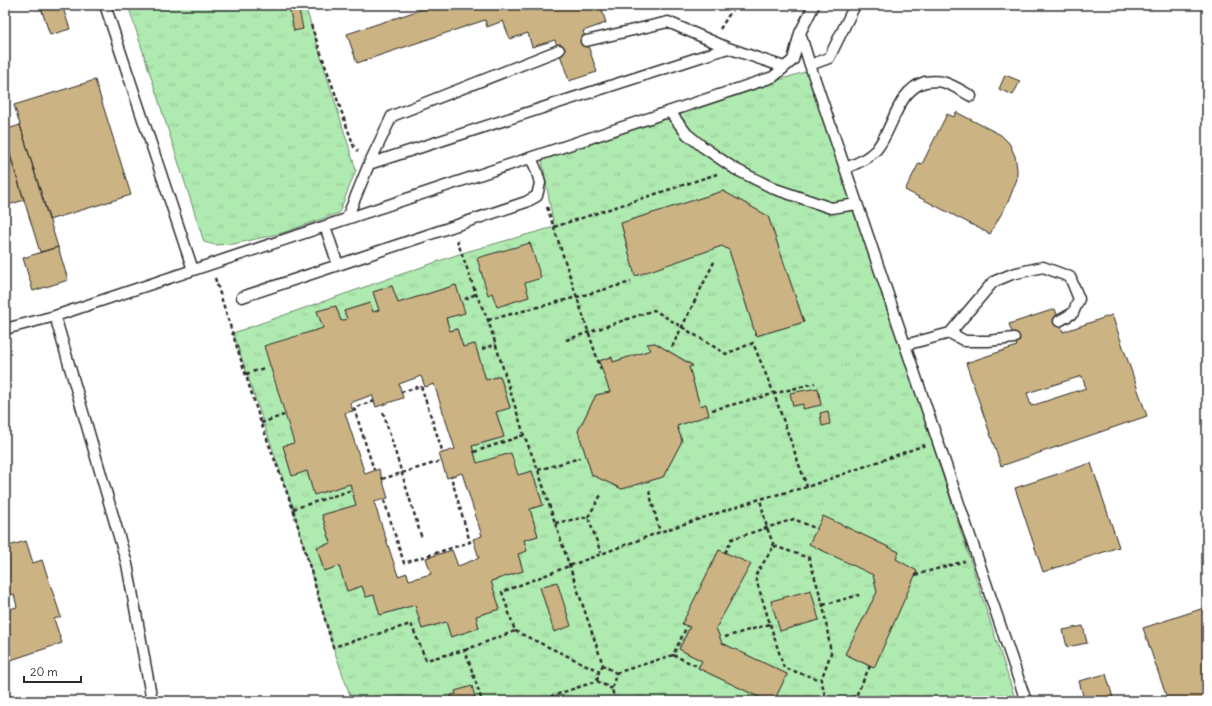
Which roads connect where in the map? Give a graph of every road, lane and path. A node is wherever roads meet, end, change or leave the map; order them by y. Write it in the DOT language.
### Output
graph roads {
  1 [pos="105,5"];
  2 [pos="735,5"];
  3 [pos="814,5"];
  4 [pos="855,5"];
  5 [pos="311,25"];
  6 [pos="800,33"];
  7 [pos="586,41"];
  8 [pos="712,42"];
  9 [pos="728,48"];
  10 [pos="559,50"];
  11 [pos="810,65"];
  12 [pos="784,67"];
  13 [pos="971,96"];
  14 [pos="670,112"];
  15 [pos="531,158"];
  16 [pos="369,164"];
  17 [pos="845,168"];
  18 [pos="735,169"];
  19 [pos="540,183"];
  20 [pos="857,204"];
  21 [pos="347,218"];
  22 [pos="325,226"];
  23 [pos="452,227"];
  24 [pos="554,227"];
  25 [pos="715,260"];
  26 [pos="210,264"];
  27 [pos="338,265"];
  28 [pos="193,270"];
  29 [pos="631,282"];
  30 [pos="476,294"];
  31 [pos="242,297"];
  32 [pos="577,297"];
  33 [pos="465,299"];
  34 [pos="55,316"];
  35 [pos="488,320"];
  36 [pos="1059,321"];
  37 [pos="683,327"];
  38 [pos="5,328"];
  39 [pos="588,332"];
  40 [pos="950,333"];
  41 [pos="1014,338"];
  42 [pos="566,340"];
  43 [pos="496,344"];
  44 [pos="905,345"];
  45 [pos="672,347"];
  46 [pos="482,349"];
  47 [pos="264,368"];
  48 [pos="601,370"];
  49 [pos="246,374"];
  50 [pos="815,383"];
  51 [pos="401,392"];
  52 [pos="774,394"];
  53 [pos="374,401"];
  54 [pos="712,410"];
  55 [pos="383,412"];
  56 [pos="284,415"];
  57 [pos="261,424"];
  58 [pos="524,435"];
  59 [pos="937,440"];
  60 [pos="474,452"];
  61 [pos="443,453"];
  62 [pos="580,458"];
  63 [pos="441,461"];
  64 [pos="374,470"];
  65 [pos="538,470"];
  66 [pos="402,473"];
  67 [pos="451,477"];
  68 [pos="382,479"];
  69 [pos="807,487"];
  70 [pos="352,490"];
  71 [pos="649,491"];
  72 [pos="601,495"];
  73 [pos="760,499"];
  74 [pos="384,500"];
  75 [pos="293,509"];
  76 [pos="588,517"];
  77 [pos="554,523"];
  78 [pos="767,528"];
  79 [pos="817,529"];
  80 [pos="660,532"];
  81 [pos="422,538"];
  82 [pos="774,546"];
  83 [pos="725,553"];
  84 [pos="601,554"];
  85 [pos="977,558"];
  86 [pos="569,566"];
  87 [pos="915,575"];
  88 [pos="859,595"];
  89 [pos="823,605"];
  90 [pos="770,624"];
  91 [pos="687,626"];
  92 [pos="515,631"];
  93 [pos="726,637"];
  94 [pos="466,650"];
  95 [pos="673,655"];
  96 [pos="603,665"];
  97 [pos="870,666"];
  98 [pos="699,667"];
  99 [pos="599,671"];
  100 [pos="616,674"];
  101 [pos="821,680"];
  102 [pos="597,681"];
  103 [pos="612,689"];
  104 [pos="152,701"];
  105 [pos="482,701"];
  106 [pos="537,701"];
  107 [pos="615,701"];
  108 [pos="827,701"];
  109 [pos="837,701"];
  110 [pos="1026,701"];
  1 -- 28 [label="lane"];
  2 -- 8 [label="path"];
  3 -- 6 [label="lane"];
  4 -- 11 [label="lane"];
  5 -- 16 [label="path"];
  6 -- 11 [label="lane"];
  6 -- 12 [label="lane"];
  7 -- 8 [label="lane"];
  8 -- 9 [label="lane"];
  9 -- 12 [label="lane"];
  9 -- 16 [label="lane"];
  10 -- 16 [label="lane"];
  11 -- 17 [label="lane"];
  12 -- 14 [label="lane"];
  13 -- 17 [label="lane"];
  14 -- 15 [label="lane"];
  14 -- 18 [label="lane"];
  15 -- 19 [label="lane"];
  15 -- 21 [label="lane"];
  16 -- 21 [label="lane"];
  17 -- 20 [label="lane"];
  18 -- 20 [label="lane"];
  18 -- 24 [label="path"];
  19 -- 23 [label="lane"];
  19 -- 24 [label="path"];
  20 -- 44 [label="lane"];
  21 -- 22 [label="lane"];
  22 -- 26 [label="lane"];
  22 -- 27 [label="lane"];
  23 -- 27 [label="lane"];
  23 -- 30 [label="path"];
  24 -- 32 [label="path"];
  25 -- 37 [label="path"];
  26 -- 28 [label="lane"];
  26 -- 49 [label="path"];
  27 -- 31 [label="lane"];
  28 -- 34 [label="lane"];
  29 -- 32 [label="path"];
  30 -- 33 [label="path"];
  30 -- 35 [label="path"];
  32 -- 35 [label="path"];
  32 -- 39 [label="path"];
  34 -- 38 [label="lane"];
  34 -- 104 [label="lane"];
  35 -- 43 [label="path"];
  36 -- 40 [label="lane"];
  37 -- 39 [label="path"];
  37 -- 45 [label="path"];
  37 -- 52 [label="path"];
  39 -- 42 [label="path"];
  39 -- 48 [label="path"];
  40 -- 41 [label="lane"];
  40 -- 44 [label="lane"];
  43 -- 46 [label="path"];
  43 -- 58 [label="path"];
  44 -- 59 [label="lane"];
  47 -- 49 [label="path"];
  49 -- 57 [label="path"];
  50 -- 52 [label="path"];
  51 -- 61 [label="path"];
  52 -- 54 [label="path"];
  52 -- 69 [label="path"];
  53 -- 64 [label="path"];
  55 -- 66 [label="path"];
  56 -- 57 [label="path"];
  57 -- 75 [label="path"];
  58 -- 60 [label="path"];
  58 -- 65 [label="path"];
  59 -- 69 [label="path"];
  59 -- 85 [label="lane"];
  62 -- 65 [label="path"];
  63 -- 66 [label="path"];
  65 -- 77 [label="path"];
  66 -- 68 [label="path"];
  66 -- 81 [label="path"];
  67 -- 74 [label="path"];
  69 -- 73 [label="path"];
  70 -- 75 [label="path"];
  71 -- 80 [label="path"];
  72 -- 76 [label="path"];
  73 -- 78 [label="path"];
  73 -- 80 [label="path"];
  75 -- 94 [label="path"];
  76 -- 77 [label="path"];
  76 -- 84 [label="path"];
  77 -- 86 [label="path"];
  78 -- 79 [label="path"];
  78 -- 82 [label="path"];
  78 -- 83 [label="path"];
  80 -- 84 [label="path"];
  82 -- 89 [label="path"];
  82 -- 90 [label="path"];
  84 -- 86 [label="path"];
  85 -- 87 [label="path"];
  85 -- 110 [label="lane"];
  86 -- 92 [label="path"];
  86 -- 96 [label="path"];
  88 -- 89 [label="path"];
  89 -- 101 [label="path"];
  90 -- 93 [label="path"];
  90 -- 101 [label="path"];
  91 -- 95 [label="path"];
  92 -- 94 [label="path"];
  92 -- 99 [label="path"];
  94 -- 105 [label="path"];
  95 -- 98 [label="path"];
  95 -- 100 [label="path"];
  96 -- 99 [label="path"];
  96 -- 100 [label="path"];
  97 -- 109 [label="path"];
  99 -- 102 [label="path"];
  100 -- 103 [label="path"];
  101 -- 108 [label="path"];
  102 -- 103 [label="path"];
  102 -- 106 [label="path"];
  103 -- 107 [label="path"];
}
